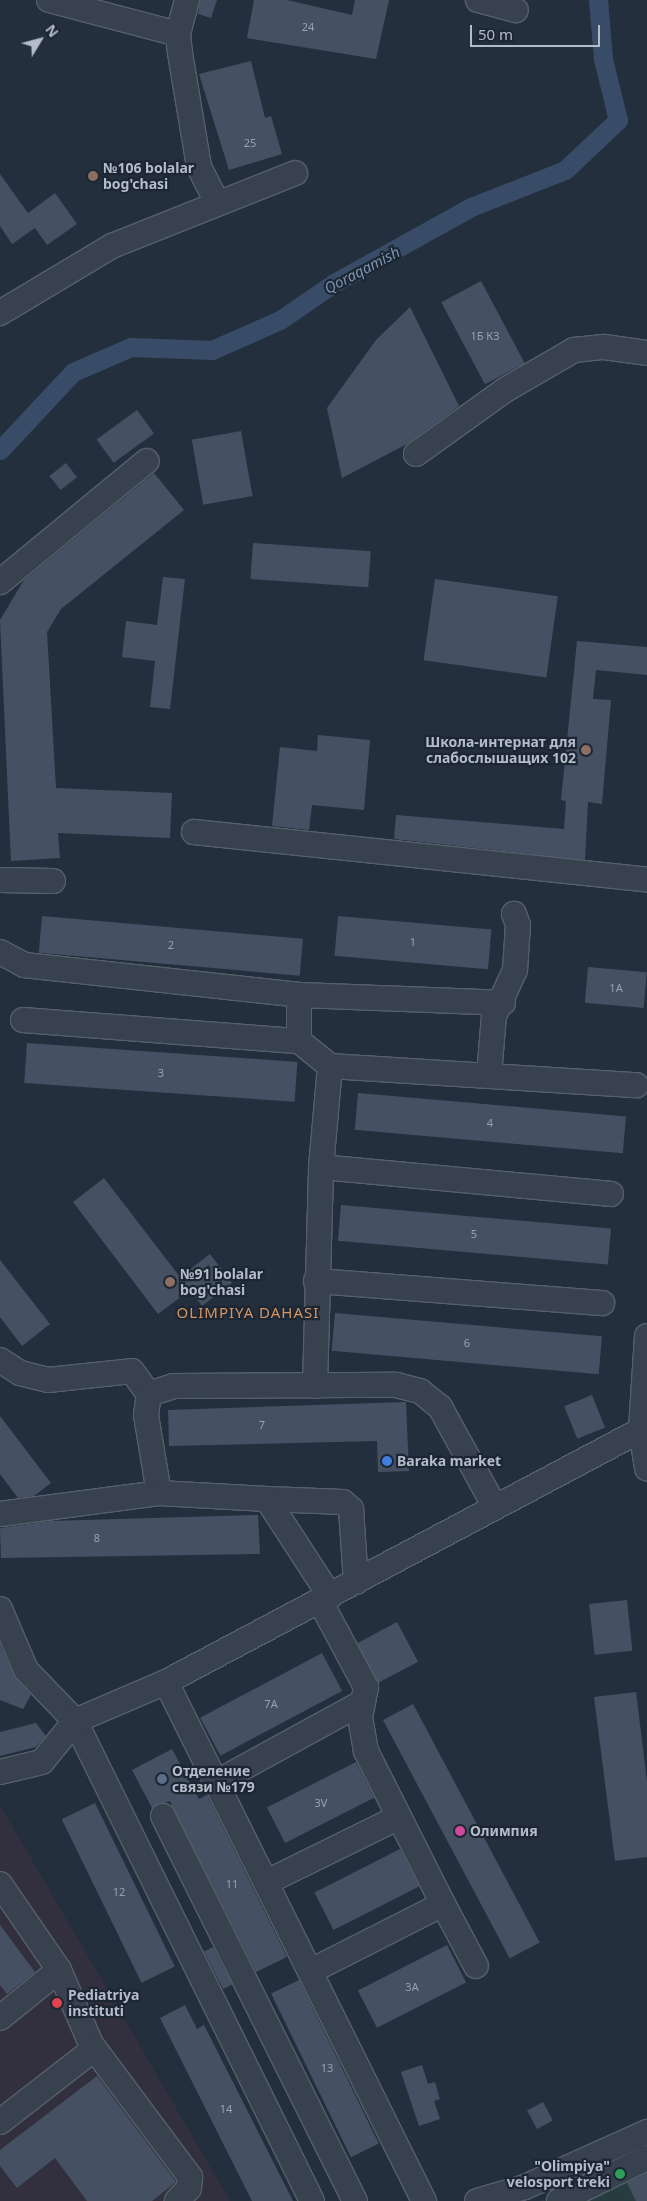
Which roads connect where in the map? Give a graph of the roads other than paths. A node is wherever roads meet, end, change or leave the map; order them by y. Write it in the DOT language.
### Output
graph roads {
  1 [pos="49,0"];
  2 [pos="187,0"];
  3 [pos="478,0"];
  4 [pos="516,10"];
  5 [pos="178,34"];
  6 [pos="295,173"];
  7 [pos="217,202"];
  8 [pos="0,313"];
  9 [pos="647,353"];
  10 [pos="416,454"];
  11 [pos="147,461"];
  12 [pos="0,582"];
  13 [pos="194,832"];
  14 [pos="0,880"];
  15 [pos="647,880"];
  16 [pos="53,881"];
  17 [pos="514,914"];
  18 [pos="0,952"];
  19 [pos="298,994"];
  20 [pos="503,1003"];
  21 [pos="23,1020"];
  22 [pos="299,1041"];
  23 [pos="330,1066"];
  24 [pos="489,1075"];
  25 [pos="636,1085"];
  26 [pos="321,1167"];
  27 [pos="611,1194"];
  28 [pos="316,1280"];
  29 [pos="602,1303"];
  30 [pos="646,1346"];
  31 [pos="0,1360"];
  32 [pos="315,1386"];
  33 [pos="149,1394"];
  34 [pos="642,1430"];
  35 [pos="647,1468"];
  36 [pos="159,1493"];
  37 [pos="266,1499"];
  38 [pos="495,1507"];
  39 [pos="0,1514"];
  40 [pos="356,1582"];
  41 [pos="325,1598"];
  42 [pos="0,1609"];
  43 [pos="166,1682"];
  44 [pos="363,1702"];
  45 [pos="75,1721"];
  46 [pos="0,1772"];
  47 [pos="217,1782"];
  48 [pos="163,1816"];
  49 [pos="399,1817"];
  50 [pos="267,1882"];
  51 [pos="0,1884"];
  52 [pos="443,1904"];
  53 [pos="476,1966"];
  54 [pos="59,1970"];
  55 [pos="311,1970"];
  56 [pos="0,2018"];
  57 [pos="94,2049"];
  58 [pos="0,2122"];
  59 [pos="647,2132"];
  60 [pos="647,2158"];
  61 [pos="178,2201"];
  62 [pos="312,2201"];
  63 [pos="355,2201"];
  64 [pos="424,2201"];
  65 [pos="477,2201"];
  66 [pos="559,2201"];
  1 -- 5 [label="street"];
  2 -- 5 [label="street"];
  3 -- 4 [label="street"];
  5 -- 7 [label="street"];
  6 -- 7 [label="street"];
  7 -- 8 [label="street"];
  9 -- 10 [label="street"];
  11 -- 12 [label="street"];
  13 -- 15 [label="street"];
  14 -- 16 [label="street"];
  17 -- 20 [label="street"];
  18 -- 19 [label="street"];
  19 -- 20 [label="street"];
  19 -- 22 [label="street"];
  20 -- 24 [label="street"];
  21 -- 22 [label="street"];
  22 -- 23 [label="street"];
  23 -- 24 [label="street"];
  23 -- 26 [label="street"];
  24 -- 25 [label="street"];
  26 -- 27 [label="street"];
  26 -- 28 [label="street"];
  28 -- 29 [label="street"];
  28 -- 32 [label="street"];
  30 -- 34 [label="street"];
  31 -- 33 [label="street"];
  32 -- 33 [label="street"];
  32 -- 38 [label="street"];
  33 -- 36 [label="street"];
  34 -- 35 [label="street"];
  34 -- 38 [label="street"];
  36 -- 37 [label="street"];
  36 -- 39 [label="street"];
  37 -- 40 [label="street"];
  37 -- 41 [label="street"];
  38 -- 40 [label="street"];
  40 -- 41 [label="street"];
  41 -- 43 [label="street"];
  41 -- 44 [label="street"];
  42 -- 45 [label="street"];
  43 -- 45 [label="street"];
  43 -- 47 [label="street"];
  44 -- 47 [label="street"];
  44 -- 49 [label="street"];
  45 -- 46 [label="street"];
  45 -- 62 [label="street"];
  47 -- 50 [label="street"];
  48 -- 63 [label="street"];
  49 -- 50 [label="street"];
  49 -- 52 [label="street"];
  50 -- 55 [label="street"];
  51 -- 54 [label="street"];
  52 -- 53 [label="street"];
  52 -- 55 [label="street"];
  54 -- 56 [label="street"];
  54 -- 57 [label="street"];
  55 -- 64 [label="street"];
  57 -- 58 [label="street"];
  57 -- 61 [label="street"];
  59 -- 65 [label="street"];
  60 -- 66 [label="street"];
}
